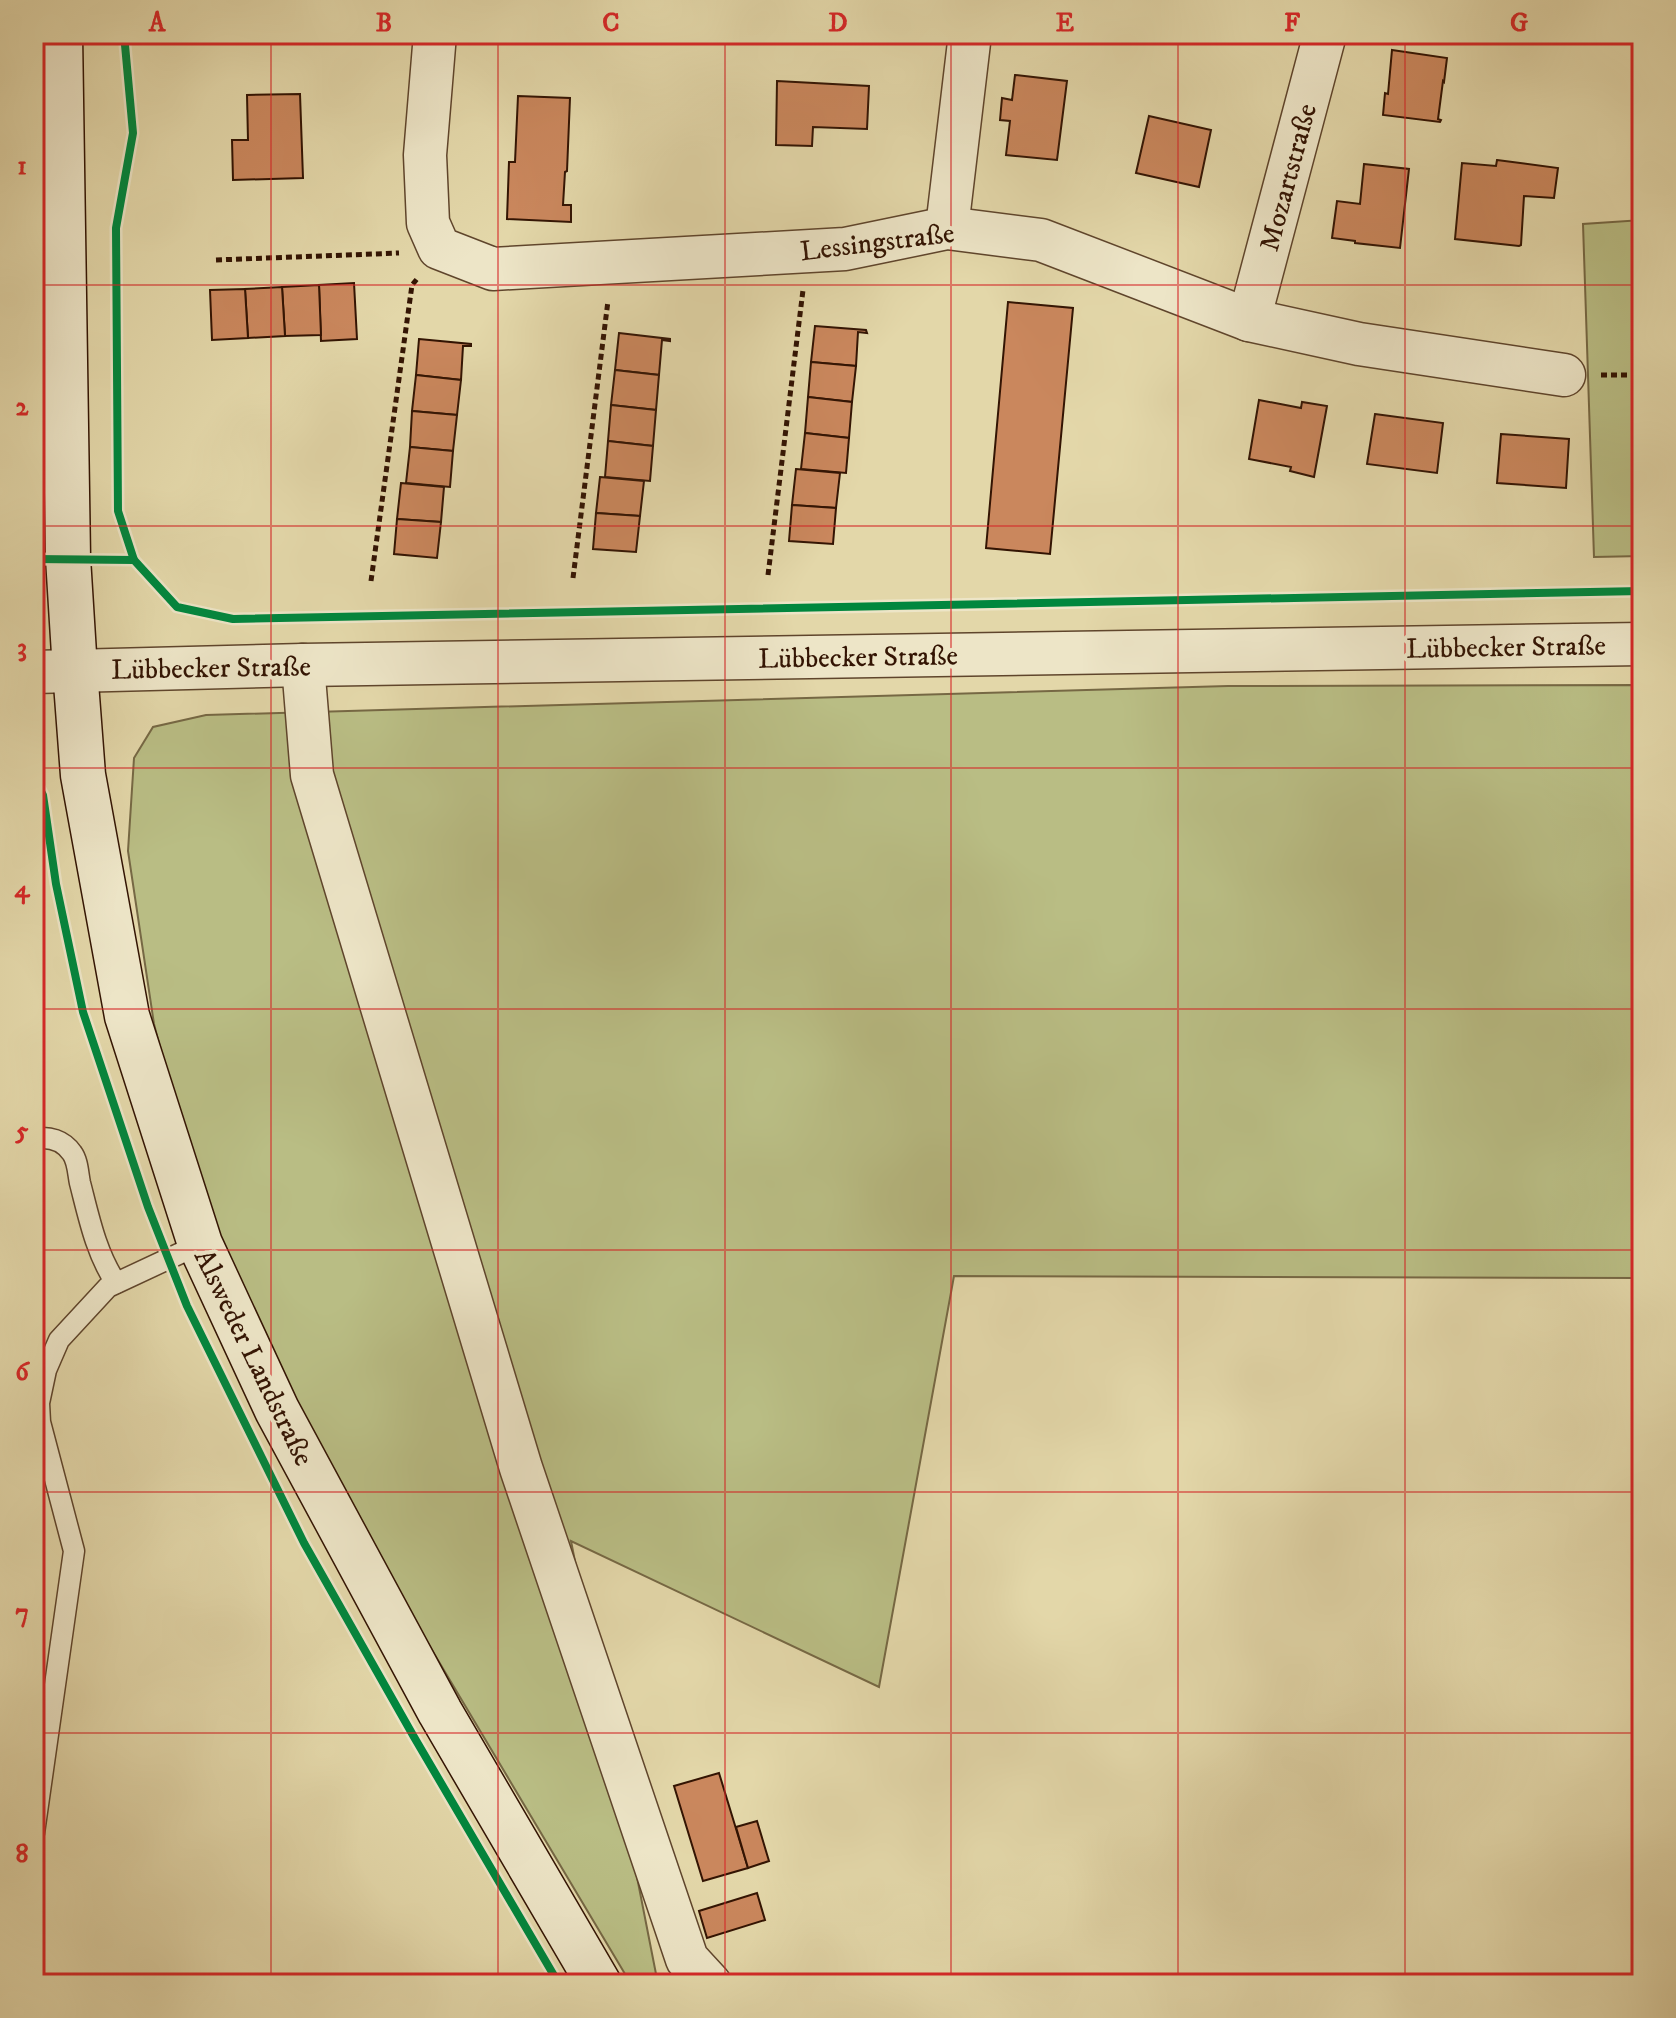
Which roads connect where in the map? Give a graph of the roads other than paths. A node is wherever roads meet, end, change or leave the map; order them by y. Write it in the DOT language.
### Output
graph roads {
  1 [pos="60,34"];
  2 [pos="435,34"];
  3 [pos="970,34"];
  4 [pos="1325,34"];
  5 [pos="947,228"];
  6 [pos="1249,320"];
  7 [pos="1564,375"];
  8 [pos="1642,644"];
  9 [pos="303,665"];
  10 [pos="54,671"];
  11 [pos="34,1139"];
  12 [pos="200,1244"];
  13 [pos="116,1283"];
  14 [pos="36,1404"];
  15 [pos="34,1833"];
  16 [pos="599,1984"];
  17 [pos="710,1984"];
  1 -- 10 [label="main road, Alsweder Landstraße"];
  2 -- 5 [label="street, Lessingstraße"];
  3 -- 5 [label="street"];
  4 -- 6 [label="street, Mozartstraße"];
  5 -- 6 [label="street, Lessingstraße"];
  6 -- 7 [label="street, Lessingstraße"];
  8 -- 9 [label="street, Lübbecker Straße"];
  9 -- 10 [label="street, Lübbecker Straße"];
  9 -- 17 [label="street"];
  10 -- 12 [label="main road, Alsweder Landstraße"];
  11 -- 13 [label="lane"];
  12 -- 13 [label="lane"];
  12 -- 16 [label="main road, Alsweder Landstraße"];
  13 -- 14 [label="lane"];
  14 -- 15 [label="lane"];
}
